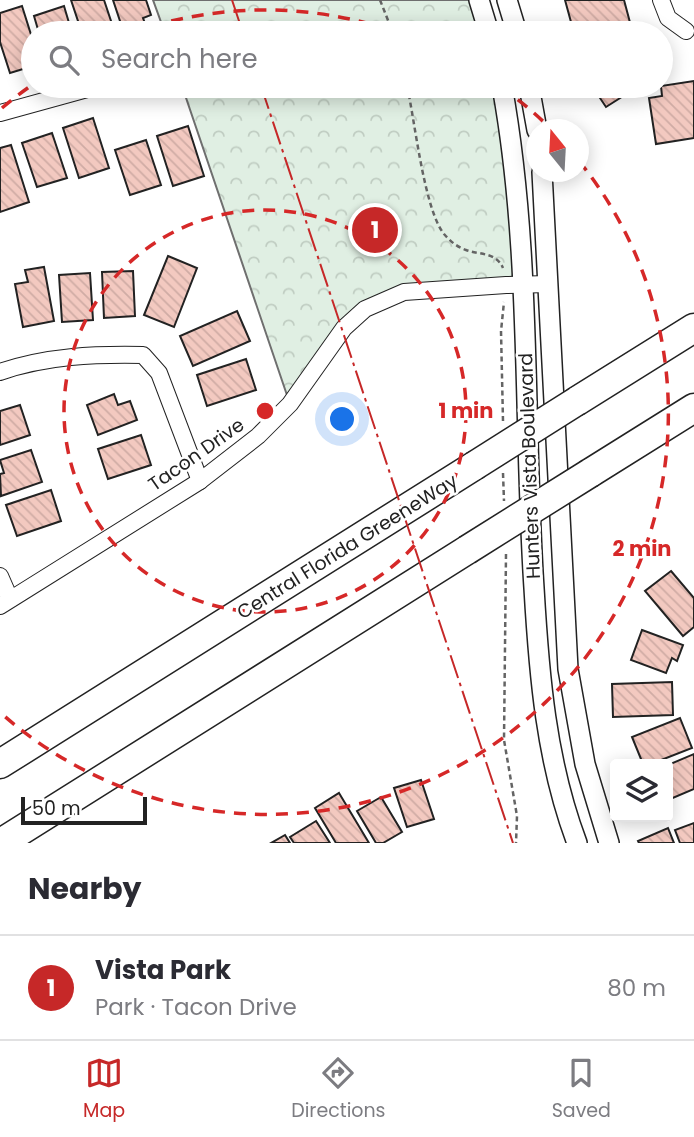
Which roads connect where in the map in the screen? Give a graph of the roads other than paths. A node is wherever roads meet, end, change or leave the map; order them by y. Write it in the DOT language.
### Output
graph roads {
  1 [pos="479,0"];
  2 [pos="507,0"];
  3 [pos="662,0"];
  4 [pos="485,21"];
  5 [pos="513,21"];
  6 [pos="672,21"];
  7 [pos="673,22"];
  8 [pos="686,31"];
  9 [pos="54,98"];
  10 [pos="504,98"];
  11 [pos="531,98"];
  12 [pos="0,113"];
  13 [pos="535,119"];
  14 [pos="543,182"];
  15 [pos="549,284"];
  16 [pos="522,285"];
  17 [pos="694,328"];
  18 [pos="0,372"];
  19 [pos="694,408"];
  20 [pos="200,481"];
  21 [pos="0,576"];
  22 [pos="5,603"];
  23 [pos="0,764"];
  24 [pos="1,843"];
  25 [pos="577,843"];
  26 [pos="609,843"];
  1 -- 4 [label="street"];
  2 -- 5 [label="street"];
  3 -- 6 [label="street"];
  7 -- 8 [label="street"];
  9 -- 12 [label="street"];
  10 -- 16 [label="street, Hunters Vista Boulevard"];
  11 -- 13 [label="street"];
  14 -- 15 [label="street, Hunters Vista Boulevard"];
  15 -- 16 [label="street, Tacon Drive"];
  15 -- 26 [label="street, Hunters Vista Boulevard"];
  16 -- 20 [label="street, Tacon Drive"];
  16 -- 25 [label="street, Hunters Vista Boulevard"];
  17 -- 23 [label="highway, Central Florida GreeneWay, bridge"];
  18 -- 20 [label="street"];
  19 -- 24 [label="highway, bridge"];
  20 -- 22 [label="street, Tacon Drive"];
  21 -- 22 [label="street"];
}
